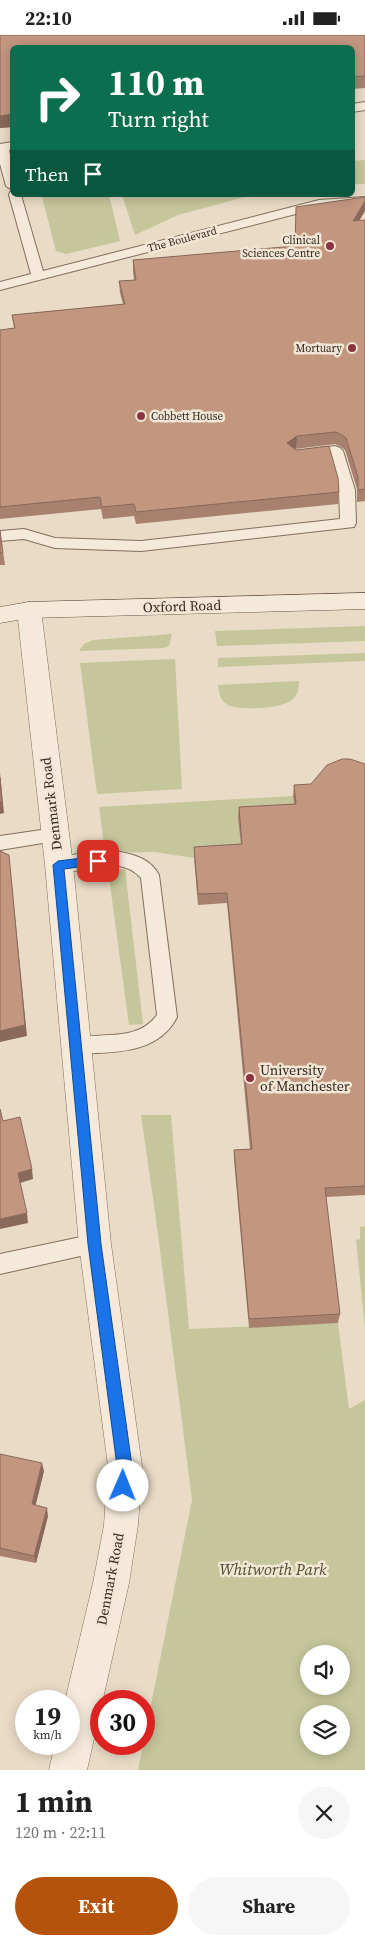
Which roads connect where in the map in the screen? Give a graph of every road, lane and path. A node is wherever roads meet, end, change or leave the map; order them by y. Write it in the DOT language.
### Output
graph roads {
  1 [pos="5,146"];
  2 [pos="8,182"];
  3 [pos="16,197"];
  4 [pos="365,201"];
  5 [pos="38,276"];
  6 [pos="0,286"];
  7 [pos="296,455"];
  8 [pos="0,536"];
  9 [pos="365,601"];
  10 [pos="14,612"];
  11 [pos="55,835"];
  12 [pos="0,843"];
  13 [pos="58,865"];
  14 [pos="76,1046"];
  15 [pos="95,1244"];
  16 [pos="0,1265"];
  17 [pos="68,1770"];
  1 -- 2 [label="lane"];
  3 -- 5 [label="lane"];
  4 -- 5 [label="lane, The Boulevard"];
  5 -- 6 [label="lane, The Boulevard"];
  7 -- 8 [label="lane"];
  9 -- 10 [label="street, Oxford Road"];
  10 -- 11 [label="street, Denmark Road"];
  11 -- 12 [label="lane"];
  11 -- 13 [label="street, Denmark Road"];
  13 -- 14 [label="street, Denmark Road"];
  13 -- 14 [label="lane"];
  14 -- 15 [label="street, Denmark Road"];
  15 -- 16 [label="lane"];
  15 -- 17 [label="street, Denmark Road"];
}
